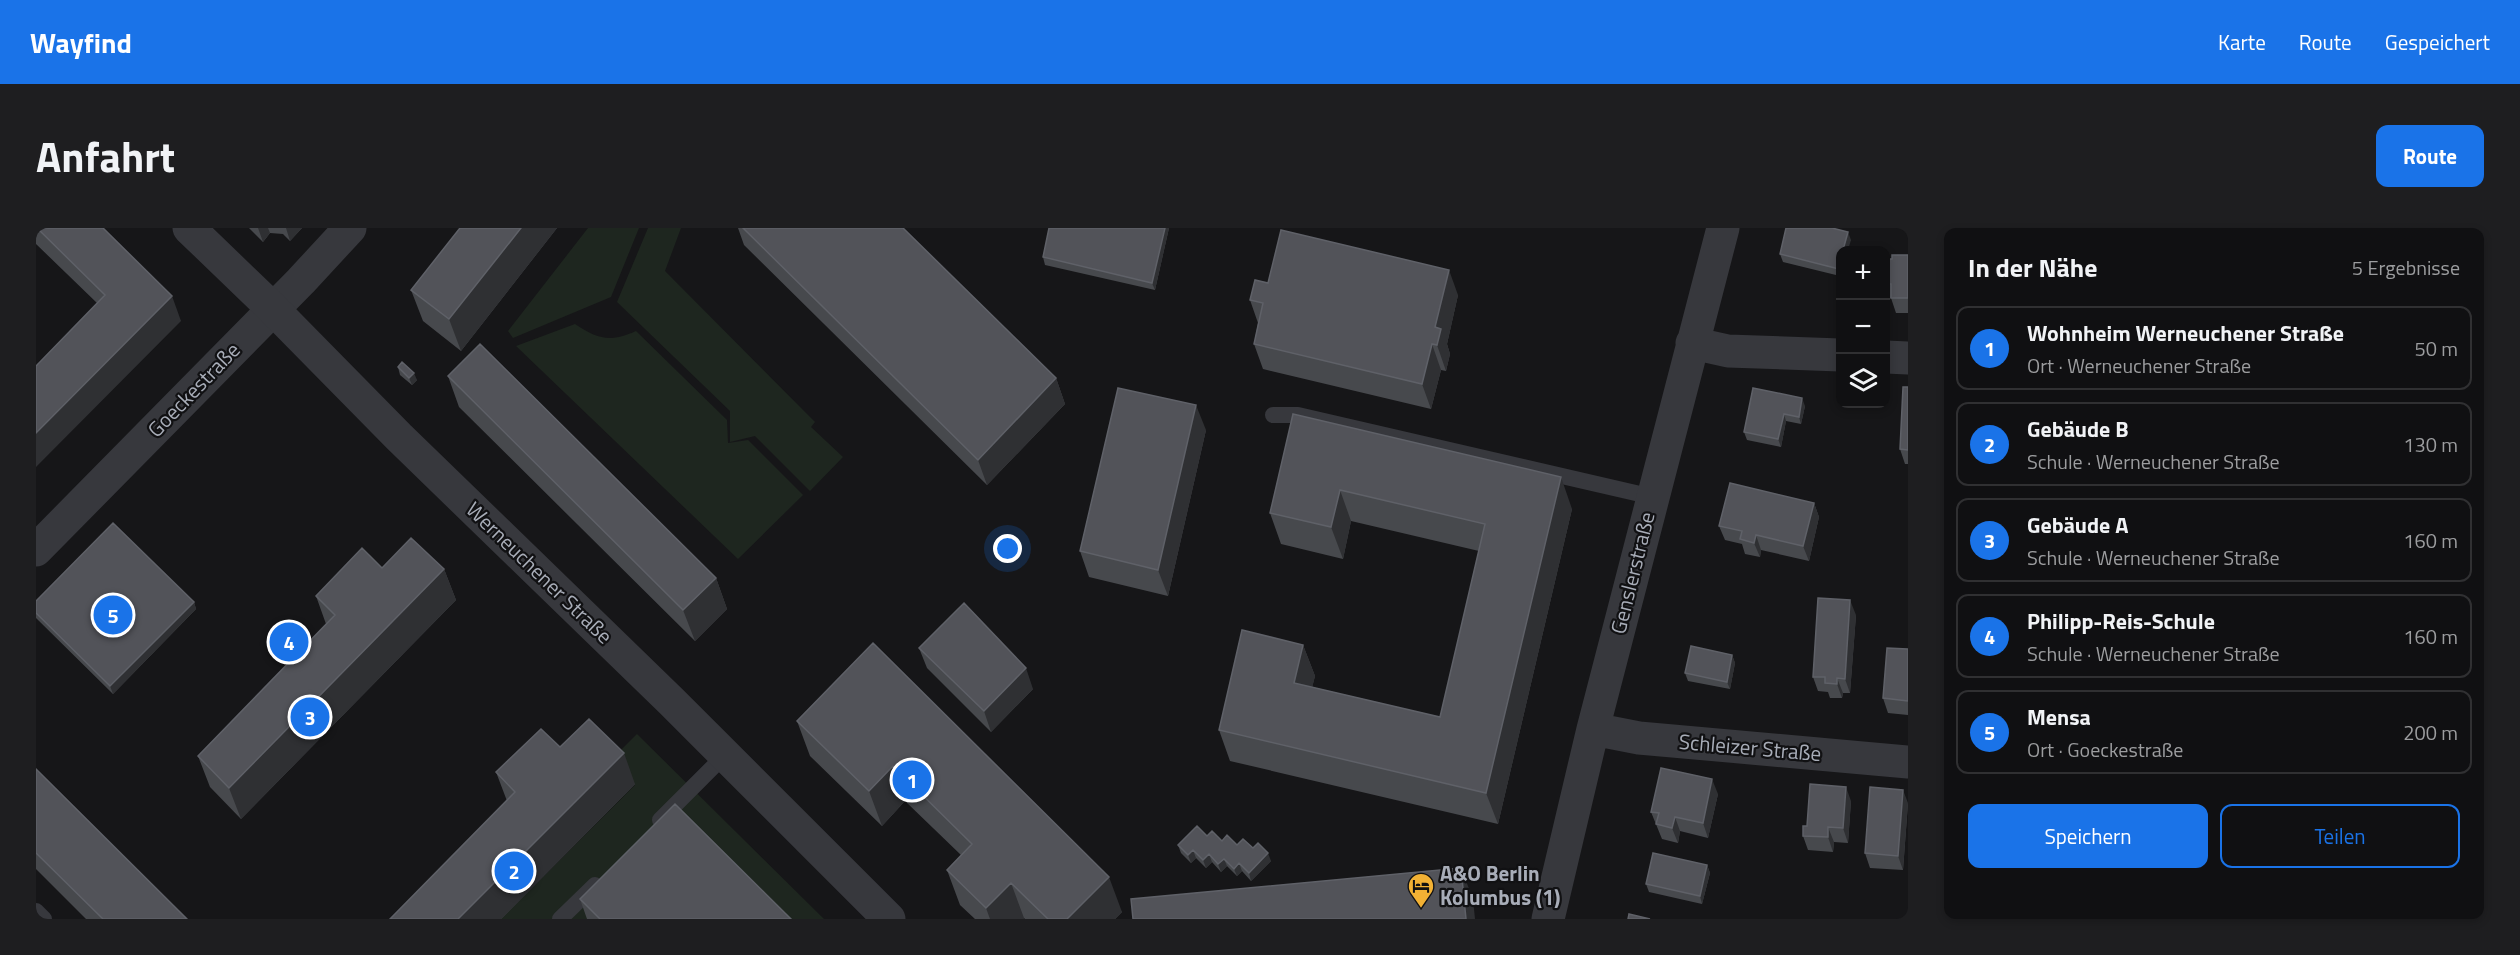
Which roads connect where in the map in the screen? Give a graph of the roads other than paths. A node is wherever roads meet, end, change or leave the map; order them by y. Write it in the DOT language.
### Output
graph roads {
  1 [pos="189,228"];
  2 [pos="350,228"];
  3 [pos="1723,228"];
  4 [pos="273,309"];
  5 [pos="1692,343"];
  6 [pos="1836,356"];
  7 [pos="1890,357"];
  8 [pos="1908,358"];
  9 [pos="1273,414"];
  10 [pos="1653,497"];
  11 [pos="36,550"];
  12 [pos="1593,729"];
  13 [pos="725,755"];
  14 [pos="1908,762"];
  15 [pos="650,831"];
  16 [pos="609,871"];
  17 [pos="36,911"];
  18 [pos="44,919"];
  19 [pos="560,919"];
  20 [pos="889,919"];
  21 [pos="1548,919"];
  1 -- 4 [label="street, Werneuchener Straße"];
  2 -- 4 [label="street, Goeckestraße"];
  3 -- 5 [label="street, Genslerstraße"];
  4 -- 11 [label="street, Goeckestraße"];
  4 -- 13 [label="street, Werneuchener Straße"];
  5 -- 6 [label="street"];
  5 -- 10 [label="street, Genslerstraße"];
  7 -- 8 [label="street"];
  9 -- 10 [label="lane"];
  10 -- 12 [label="street, Genslerstraße"];
  12 -- 14 [label="street, Schleizer Straße"];
  12 -- 21 [label="street, Genslerstraße"];
  13 -- 15 [label="lane"];
  13 -- 20 [label="street, Werneuchener Straße"];
  16 -- 19 [label="lane"];
  17 -- 18 [label="lane"];
}
